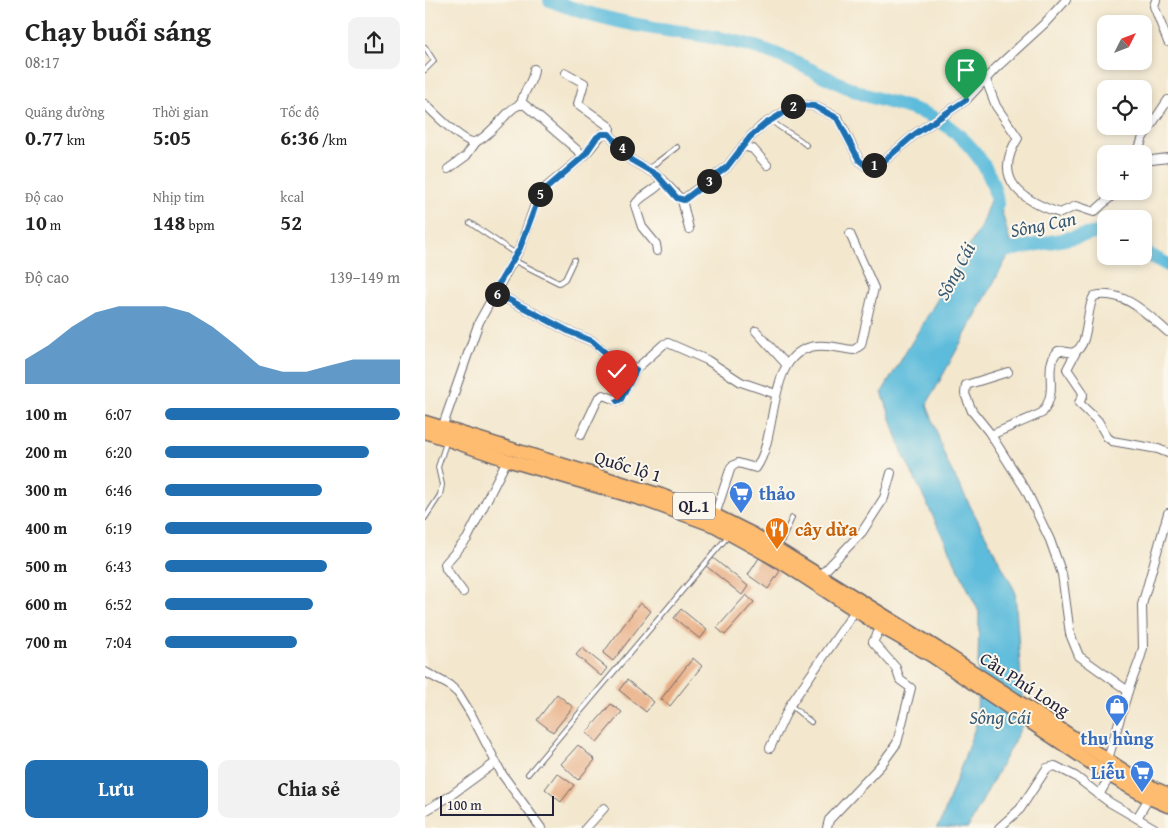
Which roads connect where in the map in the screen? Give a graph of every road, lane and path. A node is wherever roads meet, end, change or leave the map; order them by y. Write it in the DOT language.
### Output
graph roads {
  1 [pos="1156,0"];
  2 [pos="1060,2"];
  3 [pos="1168,42"];
  4 [pos="425,47"];
  5 [pos="534,69"];
  6 [pos="425,70"];
  7 [pos="566,73"];
  8 [pos="986,80"];
  9 [pos="1168,100"];
  10 [pos="425,104"];
  11 [pos="521,105"];
  12 [pos="771,120"];
  13 [pos="609,134"];
  14 [pos="476,142"];
  15 [pos="806,145"];
  16 [pos="1140,145"];
  17 [pos="743,146"];
  18 [pos="677,147"];
  19 [pos="584,156"];
  20 [pos="1168,158"];
  21 [pos="1152,160"];
  22 [pos="767,165"];
  23 [pos="448,169"];
  24 [pos="647,170"];
  25 [pos="662,181"];
  26 [pos="682,200"];
  27 [pos="1107,200"];
  28 [pos="470,223"];
  29 [pos="689,229"];
  30 [pos="850,234"];
  31 [pos="657,251"];
  32 [pos="514,257"];
  33 [pos="574,260"];
  34 [pos="494,292"];
  35 [pos="756,331"];
  36 [pos="1168,332"];
  37 [pos="1076,352"];
  38 [pos="786,364"];
  39 [pos="636,370"];
  40 [pos="1008,372"];
  41 [pos="776,394"];
  42 [pos="425,422"];
  43 [pos="425,432"];
  44 [pos="444,434"];
  45 [pos="581,435"];
  46 [pos="991,435"];
  47 [pos="1168,453"];
  48 [pos="507,460"];
  49 [pos="891,473"];
  50 [pos="1168,513"];
  51 [pos="715,515"];
  52 [pos="425,518"];
  53 [pos="792,518"];
  54 [pos="730,534"];
  55 [pos="778,549"];
  56 [pos="821,575"];
  57 [pos="463,592"];
  58 [pos="855,611"];
  59 [pos="881,627"];
  60 [pos="935,652"];
  61 [pos="425,672"];
  62 [pos="1128,691"];
  63 [pos="790,705"];
  64 [pos="811,722"];
  65 [pos="770,748"];
  66 [pos="1092,755"];
  67 [pos="1108,759"];
  68 [pos="495,763"];
  69 [pos="528,774"];
  70 [pos="1110,776"];
  71 [pos="1168,794"];
  72 [pos="1099,795"];
  73 [pos="1149,798"];
  74 [pos="1168,806"];
  75 [pos="604,808"];
  76 [pos="425,811"];
  77 [pos="1137,818"];
  78 [pos="541,828"];
  79 [pos="586,828"];
  80 [pos="827,828"];
  81 [pos="999,828"];
  82 [pos="1154,828"];
  1 -- 3 [label="street"];
  2 -- 8 [label="street"];
  4 -- 6 [label="lane"];
  5 -- 11 [label="street"];
  7 -- 13 [label="street"];
  8 -- 12 [label="street"];
  8 -- 27 [label="street"];
  9 -- 16 [label="street"];
  10 -- 14 [label="street"];
  11 -- 14 [label="street"];
  11 -- 19 [label="street"];
  12 -- 15 [label="lane"];
  12 -- 17 [label="street"];
  13 -- 19 [label="street"];
  13 -- 24 [label="street"];
  14 -- 23 [label="street"];
  17 -- 22 [label="street"];
  17 -- 26 [label="street"];
  18 -- 24 [label="lane"];
  19 -- 32 [label="street"];
  20 -- 21 [label="street"];
  24 -- 25 [label="street"];
  25 -- 26 [label="street"];
  25 -- 31 [label="street"];
  26 -- 29 [label="street"];
  28 -- 32 [label="lane"];
  30 -- 38 [label="street"];
  32 -- 33 [label="lane"];
  32 -- 34 [label="street"];
  34 -- 39 [label="street"];
  34 -- 44 [label="street"];
  35 -- 38 [label="street"];
  36 -- 37 [label="street"];
  37 -- 46 [label="street"];
  37 -- 47 [label="street"];
  38 -- 41 [label="street"];
  39 -- 41 [label="street"];
  39 -- 45 [label="street"];
  40 -- 46 [label="street"];
  41 -- 51 [label="street"];
  42 -- 44 [label="highway, Quốc lộ 1 / QL.1"];
  43 -- 44 [label="highway, Quốc lộ 1 / QL.1"];
  44 -- 48 [label="highway, Quốc lộ 1 / QL.1"];
  44 -- 51 [label="highway, Quốc lộ 1 / QL.1"];
  44 -- 52 [label="lane"];
  46 -- 62 [label="street"];
  48 -- 54 [label="highway, Quốc lộ 1 / QL.1"];
  48 -- 57 [label="street"];
  49 -- 56 [label="street"];
  50 -- 62 [label="street"];
  51 -- 55 [label="highway, Quốc lộ 1 / QL.1"];
  53 -- 55 [label="lane"];
  54 -- 58 [label="highway, Quốc lộ 1 / QL.1"];
  54 -- 69 [label="lane"];
  55 -- 56 [label="highway, Quốc lộ 1 / QL.1"];
  56 -- 60 [label="highway, Quốc lộ 1 / QL.1"];
  58 -- 59 [label="highway, Quốc lộ 1 / QL.1"];
  58 -- 63 [label="street"];
  59 -- 60 [label="highway, Quốc lộ 1 / QL.1"];
  59 -- 80 [label="street"];
  60 -- 66 [label="highway, Cầu Phú Long / QL.1"];
  61 -- 68 [label="street"];
  62 -- 67 [label="street"];
  63 -- 64 [label="lane"];
  63 -- 65 [label="street"];
  66 -- 67 [label="highway, QL.1"];
  66 -- 70 [label="highway, QL.1"];
  67 -- 71 [label="highway, QL.1"];
  68 -- 76 [label="street"];
  68 -- 78 [label="street"];
  70 -- 72 [label="street"];
  70 -- 73 [label="highway, QL.1"];
  72 -- 77 [label="street"];
  72 -- 81 [label="street"];
  73 -- 74 [label="highway, QL.1"];
  73 -- 77 [label="street"];
  75 -- 79 [label="street"];
  77 -- 82 [label="street"];
}
